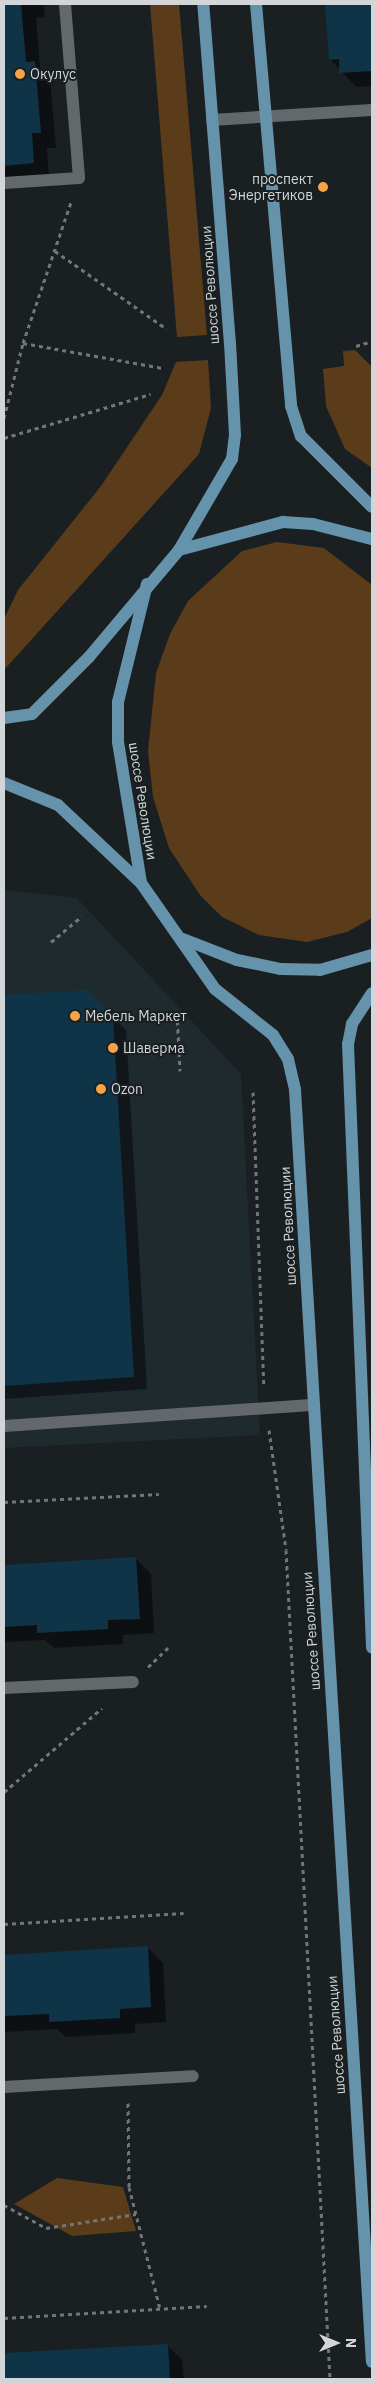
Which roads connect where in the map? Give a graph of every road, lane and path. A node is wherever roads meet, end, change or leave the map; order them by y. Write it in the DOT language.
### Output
graph roads {
  1 [pos="65,4"];
  2 [pos="203,4"];
  3 [pos="256,4"];
  4 [pos="372,110"];
  5 [pos="265,117"];
  6 [pos="212,120"];
  7 [pos="79,178"];
  8 [pos="4,183"];
  9 [pos="55,250"];
  10 [pos="167,329"];
  11 [pos="372,341"];
  12 [pos="23,343"];
  13 [pos="356,346"];
  14 [pos="163,368"];
  15 [pos="151,394"];
  16 [pos="4,418"];
  17 [pos="4,438"];
  18 [pos="372,507"];
  19 [pos="372,539"];
  20 [pos="179,550"];
  21 [pos="147,584"];
  22 [pos="4,718"];
  23 [pos="4,783"];
  24 [pos="141,883"];
  25 [pos="82,916"];
  26 [pos="183,939"];
  27 [pos="51,942"];
  28 [pos="372,955"];
  29 [pos="372,992"];
  30 [pos="177,1013"];
  31 [pos="180,1071"];
  32 [pos="253,1092"];
  33 [pos="314,1404"];
  34 [pos="265,1407"];
  35 [pos="4,1426"];
  36 [pos="159,1494"];
  37 [pos="4,1502"];
  38 [pos="372,1648"];
  39 [pos="132,1682"];
  40 [pos="4,1688"];
  41 [pos="4,1792"];
  42 [pos="184,1913"];
  43 [pos="4,1924"];
  44 [pos="193,2076"];
  45 [pos="128,2080"];
  46 [pos="4,2087"];
  47 [pos="4,2205"];
  48 [pos="136,2214"];
  49 [pos="207,2306"];
  50 [pos="160,2309"];
  51 [pos="4,2318"];
  52 [pos="372,2362"];
  53 [pos="330,2379"];
  1 -- 7 [label="lane"];
  2 -- 6 [label="main road, шоссе Революции"];
  3 -- 5 [label="main road"];
  4 -- 5 [label="lane"];
  5 -- 6 [label="lane"];
  5 -- 18 [label="main road"];
  6 -- 20 [label="main road, шоссе Революции"];
  7 -- 8 [label="lane"];
  7 -- 9 [label="path"];
  9 -- 10 [label="path"];
  9 -- 12 [label="path"];
  11 -- 13 [label="path"];
  12 -- 14 [label="path"];
  12 -- 16 [label="path"];
  15 -- 17 [label="path"];
  19 -- 20 [label="main road"];
  20 -- 21 [label="main road, шоссе Революции"];
  21 -- 22 [label="main road"];
  21 -- 24 [label="main road, шоссе Революции"];
  23 -- 24 [label="main road"];
  24 -- 26 [label="main road, шоссе Революции"];
  25 -- 27 [label="path"];
  26 -- 28 [label="main road"];
  26 -- 33 [label="main road, шоссе Революции"];
  29 -- 38 [label="main road"];
  30 -- 31 [label="path"];
  32 -- 34 [label="path"];
  33 -- 34 [label="lane"];
  33 -- 52 [label="main road, шоссе Революции"];
  34 -- 35 [label="lane"];
  34 -- 53 [label="path"];
  36 -- 37 [label="path"];
  39 -- 40 [label="lane"];
  39 -- 41 [label="path"];
  42 -- 43 [label="path"];
  44 -- 45 [label="lane"];
  45 -- 46 [label="lane"];
  45 -- 48 [label="path"];
  47 -- 48 [label="path"];
  48 -- 50 [label="path"];
  49 -- 50 [label="path"];
  50 -- 51 [label="path"];
}
